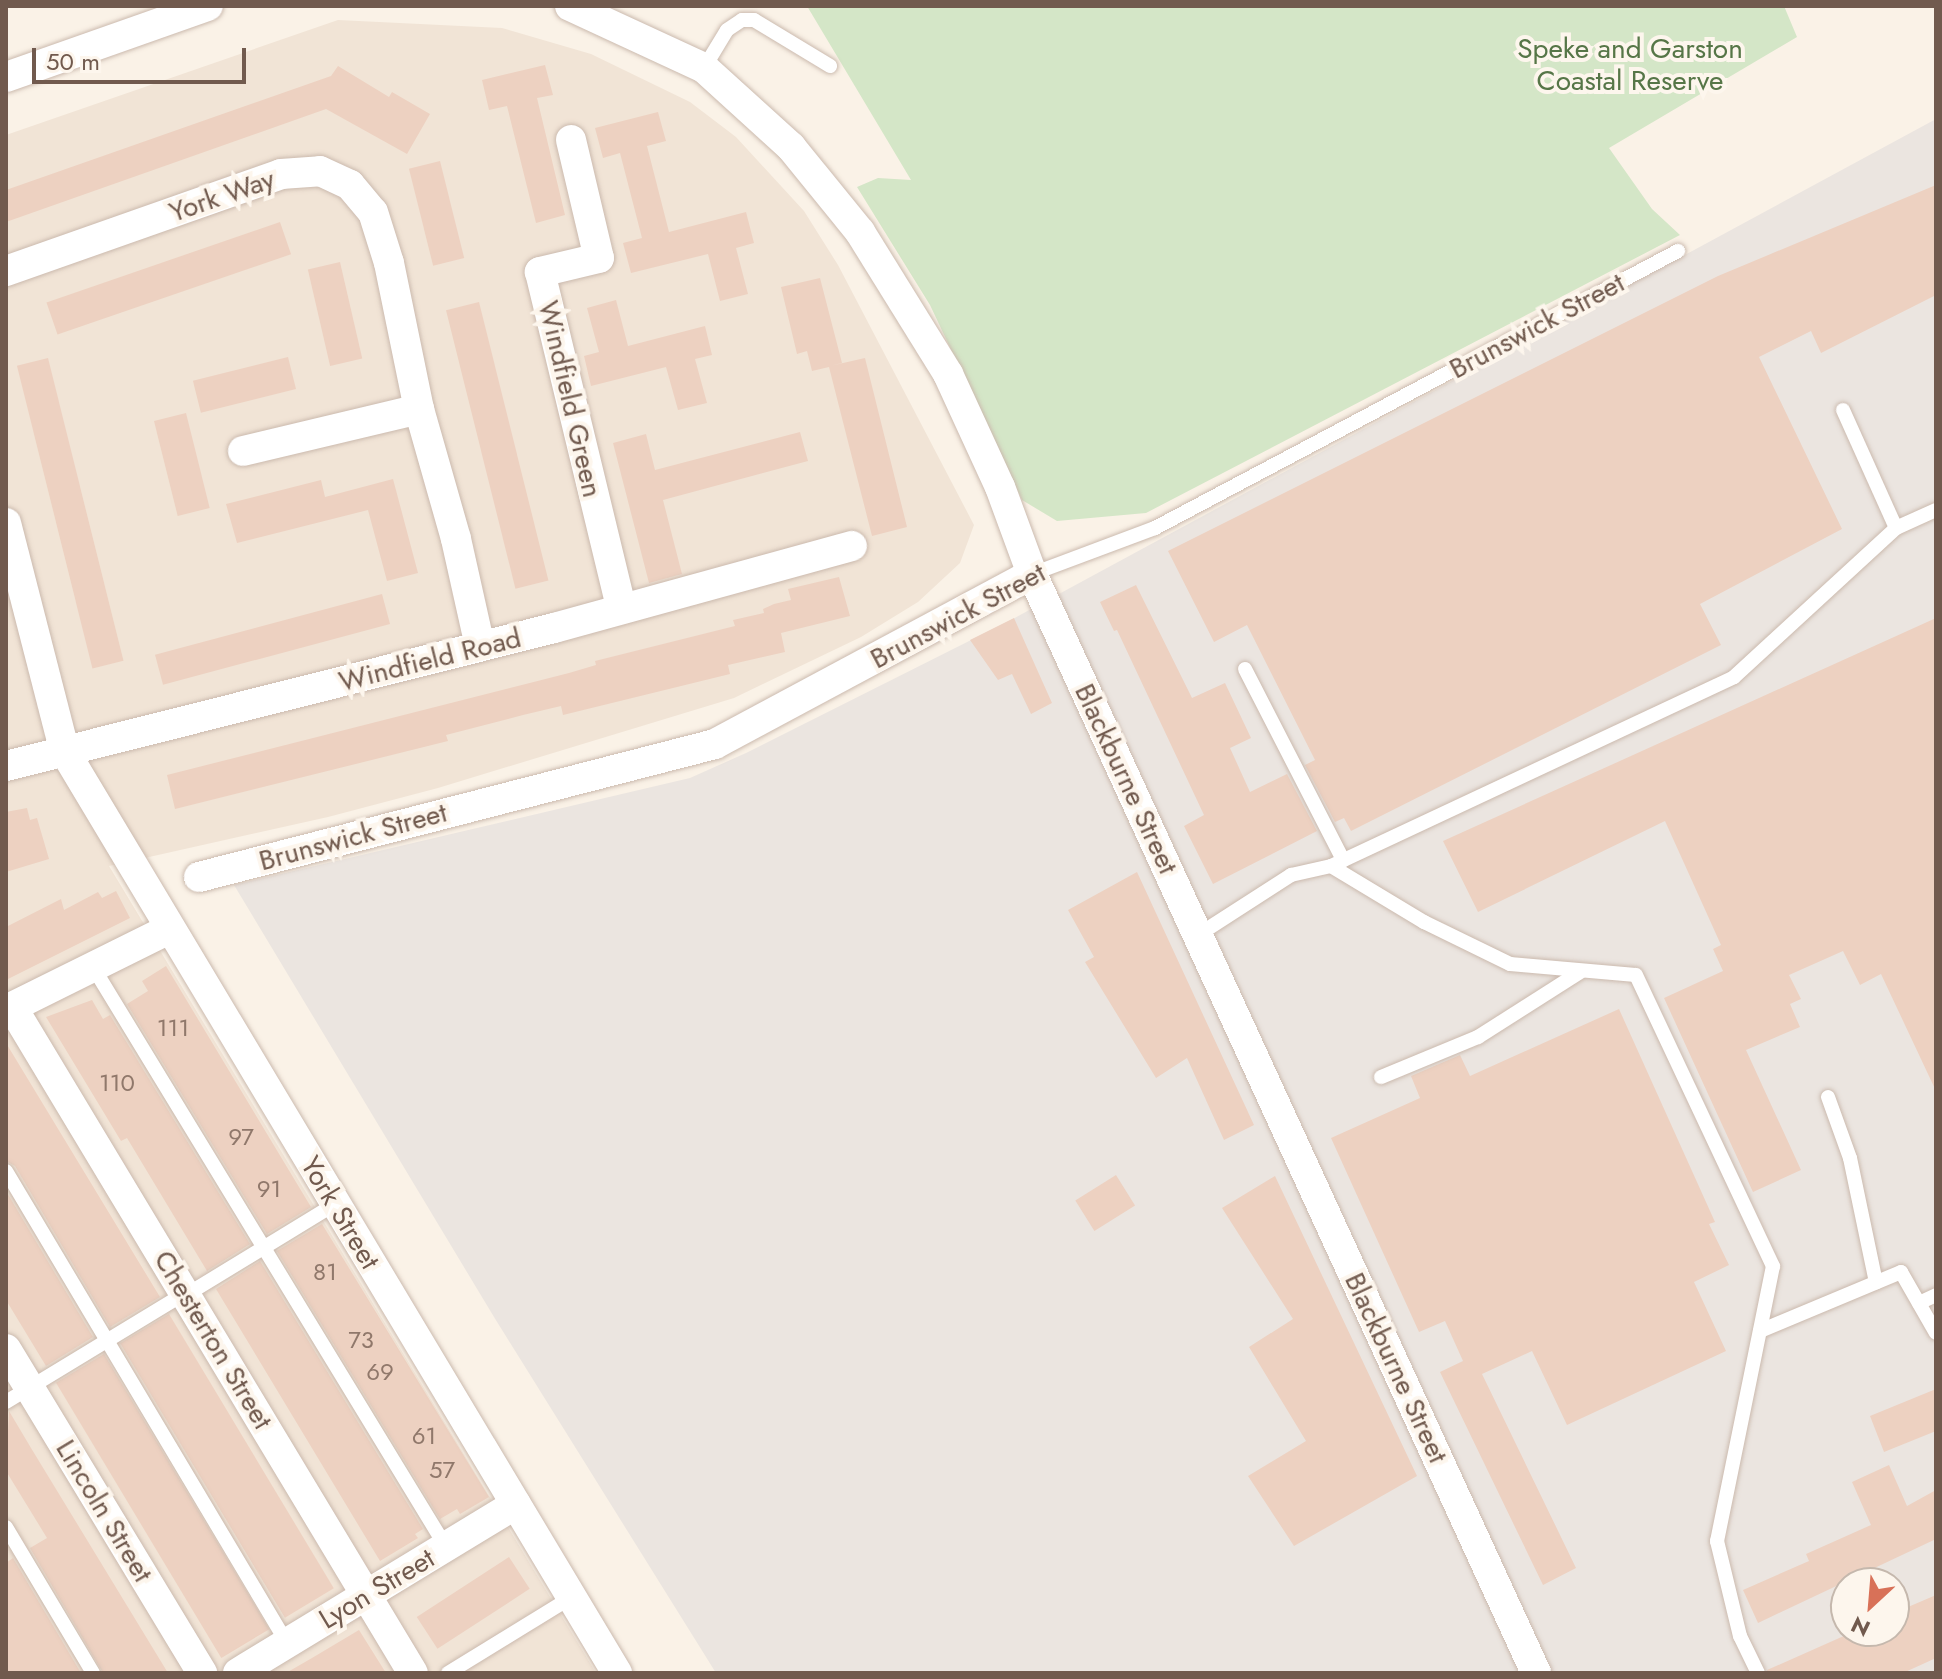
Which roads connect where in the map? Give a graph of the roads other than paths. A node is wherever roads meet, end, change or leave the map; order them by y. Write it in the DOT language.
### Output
graph roads {
  1 [pos="208,6"];
  2 [pos="570,6"];
  3 [pos="830,66"];
  4 [pos="704,68"];
  5 [pos="6,77"];
  6 [pos="571,140"];
  7 [pos="1678,251"];
  8 [pos="6,271"];
  9 [pos="419,409"];
  10 [pos="1843,410"];
  11 [pos="243,451"];
  12 [pos="1936,510"];
  13 [pos="6,525"];
  14 [pos="1896,528"];
  15 [pos="852,546"];
  16 [pos="1032,574"];
  17 [pos="621,608"];
  18 [pos="480,646"];
  19 [pos="1245,669"];
  20 [pos="65,752"];
  21 [pos="6,766"];
  22 [pos="1337,863"];
  23 [pos="199,877"];
  24 [pos="169,929"];
  25 [pos="1198,935"];
  26 [pos="93,967"];
  27 [pos="1580,972"];
  28 [pos="9,1009"];
  29 [pos="1381,1077"];
  30 [pos="1828,1097"];
  31 [pos="6,1171"];
  32 [pos="335,1204"];
  33 [pos="264,1247"];
  34 [pos="1876,1282"];
  35 [pos="185,1294"];
  36 [pos="1936,1295"];
  37 [pos="1919,1303"];
  38 [pos="1760,1331"];
  39 [pos="1936,1333"];
  40 [pos="108,1341"];
  41 [pos="6,1349"];
  42 [pos="17,1395"];
  43 [pos="516,1504"];
  44 [pos="6,1527"];
  45 [pos="446,1547"];
  46 [pos="366,1595"];
  47 [pos="572,1597"];
  48 [pos="287,1643"];
  49 [pos="93,1673"];
  50 [pos="202,1673"];
  51 [pos="238,1673"];
  52 [pos="413,1673"];
  53 [pos="448,1673"];
  54 [pos="617,1673"];
  55 [pos="1536,1673"];
  56 [pos="1758,1673"];
  1 -- 5 [label="street"];
  2 -- 4 [label="street, Blackburne Street"];
  3 -- 4 [label="lane"];
  4 -- 16 [label="street, Blackburne Street"];
  6 -- 17 [label="street, Windfield Green"];
  7 -- 16 [label="lane, Brunswick Street"];
  8 -- 9 [label="street, York Way"];
  9 -- 11 [label="street"];
  9 -- 18 [label="street, York Way"];
  10 -- 14 [label="lane"];
  12 -- 14 [label="lane"];
  13 -- 20 [label="street"];
  14 -- 22 [label="lane"];
  15 -- 17 [label="street, Windfield Road"];
  16 -- 23 [label="street, Brunswick Street"];
  16 -- 25 [label="street, Blackburne Street"];
  17 -- 18 [label="street, Windfield Road"];
  18 -- 20 [label="street, Windfield Road"];
  19 -- 22 [label="lane"];
  20 -- 21 [label="street, Windfield Road"];
  20 -- 24 [label="street, York Street"];
  22 -- 25 [label="lane"];
  22 -- 27 [label="lane"];
  24 -- 26 [label="street"];
  24 -- 32 [label="street, York Street"];
  25 -- 55 [label="street, Blackburne Street"];
  26 -- 28 [label="street"];
  26 -- 33 [label="lane"];
  27 -- 29 [label="lane"];
  27 -- 38 [label="lane"];
  28 -- 35 [label="street, Chesterton Street"];
  30 -- 34 [label="lane"];
  31 -- 40 [label="lane"];
  32 -- 33 [label="lane"];
  32 -- 43 [label="street, York Street"];
  33 -- 35 [label="lane"];
  33 -- 45 [label="lane"];
  34 -- 37 [label="lane"];
  34 -- 38 [label="lane"];
  35 -- 40 [label="lane"];
  35 -- 46 [label="street, Chesterton Street"];
  36 -- 37 [label="lane"];
  37 -- 39 [label="lane"];
  38 -- 56 [label="lane"];
  40 -- 42 [label="lane"];
  40 -- 48 [label="lane"];
  41 -- 42 [label="street, Lincoln Street"];
  42 -- 50 [label="street, Lincoln Street"];
  43 -- 45 [label="street, Lyon Street"];
  43 -- 47 [label="street, York Street"];
  44 -- 49 [label="lane"];
  45 -- 46 [label="street, Lyon Street"];
  46 -- 48 [label="street, Lyon Street"];
  46 -- 52 [label="street, Chesterton Street"];
  47 -- 53 [label="lane"];
  47 -- 54 [label="street, York Street"];
  48 -- 51 [label="street, Lyon Street"];
}
